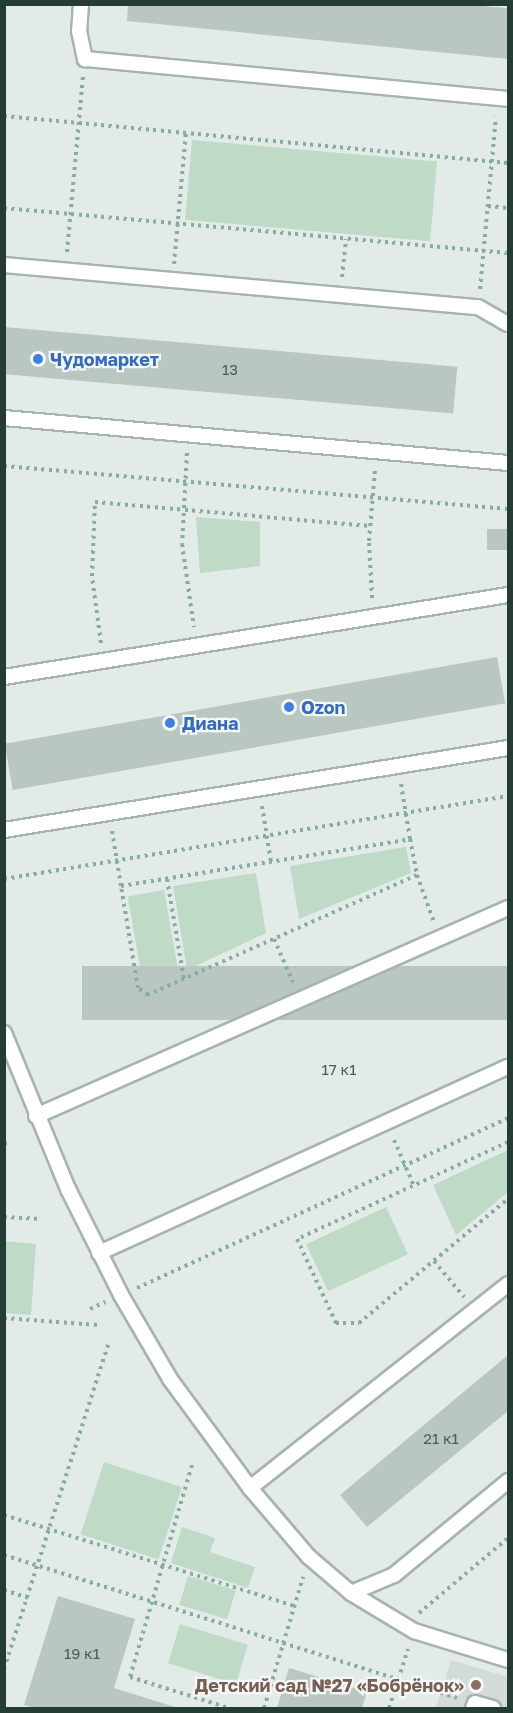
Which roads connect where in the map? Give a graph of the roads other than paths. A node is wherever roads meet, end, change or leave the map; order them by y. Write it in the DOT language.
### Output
graph roads {
  1 [pos="81,4"];
  2 [pos="503,99"];
  3 [pos="4,265"];
  4 [pos="508,324"];
  5 [pos="4,418"];
  6 [pos="508,463"];
  7 [pos="508,595"];
  8 [pos="4,677"];
  9 [pos="508,748"];
  10 [pos="4,830"];
  11 [pos="508,908"];
  12 [pos="4,1033"];
  13 [pos="508,1067"];
  14 [pos="36,1116"];
  15 [pos="99,1253"];
  16 [pos="508,1284"];
  17 [pos="508,1481"];
  18 [pos="250,1488"];
  19 [pos="351,1593"];
  20 [pos="508,1660"];
  21 [pos="473,1708"];
  22 [pos="493,1708"];
  1 -- 2 [label="lane"];
  3 -- 4 [label="lane"];
  5 -- 6 [label="lane"];
  7 -- 8 [label="lane"];
  9 -- 10 [label="lane"];
  11 -- 14 [label="lane"];
  12 -- 14 [label="lane"];
  13 -- 15 [label="lane"];
  14 -- 15 [label="lane"];
  15 -- 18 [label="lane"];
  16 -- 18 [label="lane"];
  17 -- 19 [label="lane"];
  18 -- 19 [label="lane"];
  19 -- 20 [label="lane"];
  21 -- 22 [label="lane"];
}
